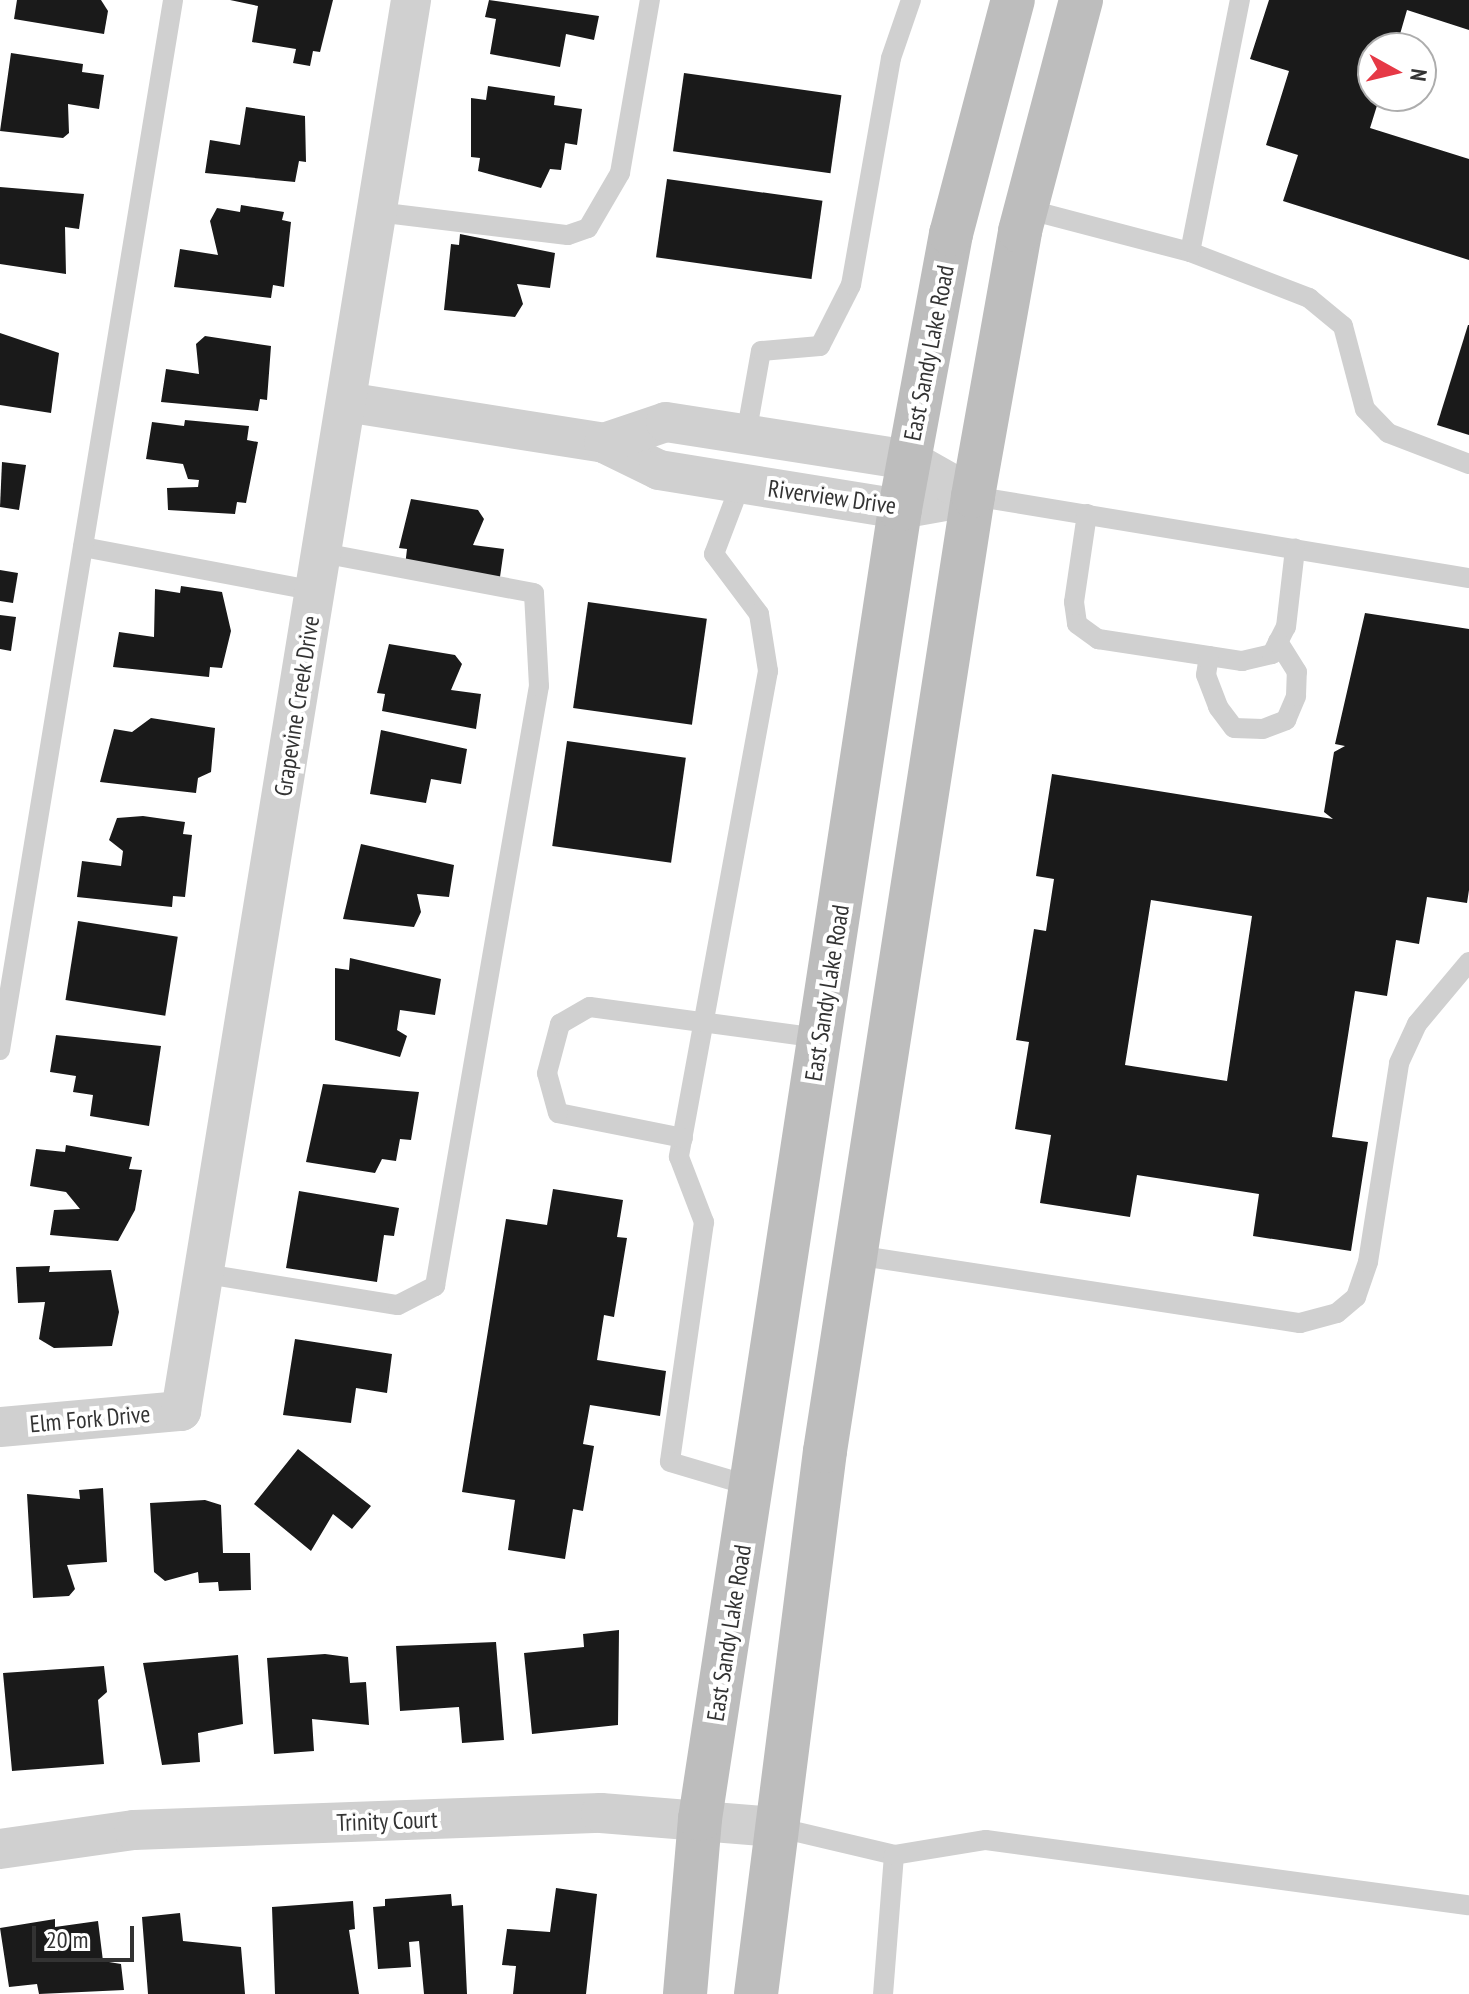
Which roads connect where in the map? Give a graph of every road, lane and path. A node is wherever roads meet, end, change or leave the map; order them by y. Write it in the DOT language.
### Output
graph roads {
  1 [pos="173,0"];
  2 [pos="411,0"];
  3 [pos="650,0"];
  4 [pos="911,0"];
  5 [pos="1013,0"];
  6 [pos="1081,0"];
  7 [pos="1240,0"];
  8 [pos="1026,209"];
  9 [pos="377,212"];
  10 [pos="1190,252"];
  11 [pos="346,402"];
  12 [pos="746,435"];
  13 [pos="604,443"];
  14 [pos="909,460"];
  15 [pos="1469,464"];
  16 [pos="741,483"];
  17 [pos="973,496"];
  18 [pos="900,509"];
  19 [pos="1087,514"];
  20 [pos="83,547"];
  21 [pos="1295,549"];
  22 [pos="319,572"];
  23 [pos="1469,578"];
  24 [pos="1278,642"];
  25 [pos="1209,656"];
  26 [pos="1469,962"];
  27 [pos="703,1022"];
  28 [pos="820,1038"];
  29 [pos="887,1048"];
  30 [pos="0,1050"];
  31 [pos="683,1138"];
  32 [pos="855,1255"];
  33 [pos="206,1274"];
  34 [pos="181,1411"];
  35 [pos="0,1427"];
  36 [pos="751,1486"];
  37 [pos="700,1819"];
  38 [pos="776,1827"];
  39 [pos="0,1849"];
  40 [pos="894,1855"];
  41 [pos="1469,1905"];
  42 [pos="685,1994"];
  43 [pos="756,1994"];
  44 [pos="883,1994"];
  1 -- 20 [label="lane"];
  2 -- 9 [label="street, Grapevine Creek Drive"];
  3 -- 9 [label="lane"];
  4 -- 12 [label="lane"];
  5 -- 14 [label="main road, East Sandy Lake Road"];
  6 -- 8 [label="main road"];
  7 -- 10 [label="lane"];
  8 -- 10 [label="lane"];
  8 -- 17 [label="main road"];
  9 -- 11 [label="street, Grapevine Creek Drive"];
  10 -- 15 [label="lane"];
  11 -- 13 [label="street, Riverview Drive"];
  11 -- 22 [label="street, Grapevine Creek Drive"];
  12 -- 13 [label="street, Riverview Drive"];
  12 -- 14 [label="street, Riverview Drive"];
  12 -- 16 [label="street, Riverview Drive"];
  13 -- 16 [label="street, Riverview Drive"];
  14 -- 17 [label="street, Riverview Drive"];
  14 -- 18 [label="main road, East Sandy Lake Road"];
  16 -- 18 [label="street, Riverview Drive"];
  16 -- 27 [label="lane"];
  17 -- 18 [label="street, Riverview Drive"];
  17 -- 19 [label="lane"];
  17 -- 29 [label="main road"];
  18 -- 28 [label="main road, East Sandy Lake Road"];
  19 -- 21 [label="lane"];
  19 -- 25 [label="lane"];
  20 -- 22 [label="lane"];
  20 -- 30 [label="lane"];
  21 -- 23 [label="lane"];
  21 -- 24 [label="lane"];
  22 -- 33 [label="street, Grapevine Creek Drive"];
  22 -- 33 [label="lane"];
  24 -- 25 [label="lane"];
  24 -- 25 [label="lane"];
  26 -- 32 [label="lane"];
  27 -- 28 [label="lane"];
  27 -- 31 [label="lane"];
  27 -- 31 [label="lane"];
  28 -- 29 [label="main road"];
  28 -- 36 [label="main road, East Sandy Lake Road"];
  29 -- 32 [label="main road"];
  31 -- 36 [label="lane"];
  32 -- 38 [label="main road"];
  33 -- 34 [label="street, Grapevine Creek Drive"];
  34 -- 35 [label="street, Elm Fork Drive"];
  36 -- 37 [label="main road, East Sandy Lake Road"];
  37 -- 38 [label="street, Trinity Court"];
  37 -- 39 [label="street, Trinity Court"];
  37 -- 42 [label="main road, East Sandy Lake Road"];
  38 -- 40 [label="lane"];
  38 -- 43 [label="main road"];
  40 -- 41 [label="lane"];
  40 -- 44 [label="lane"];
}
